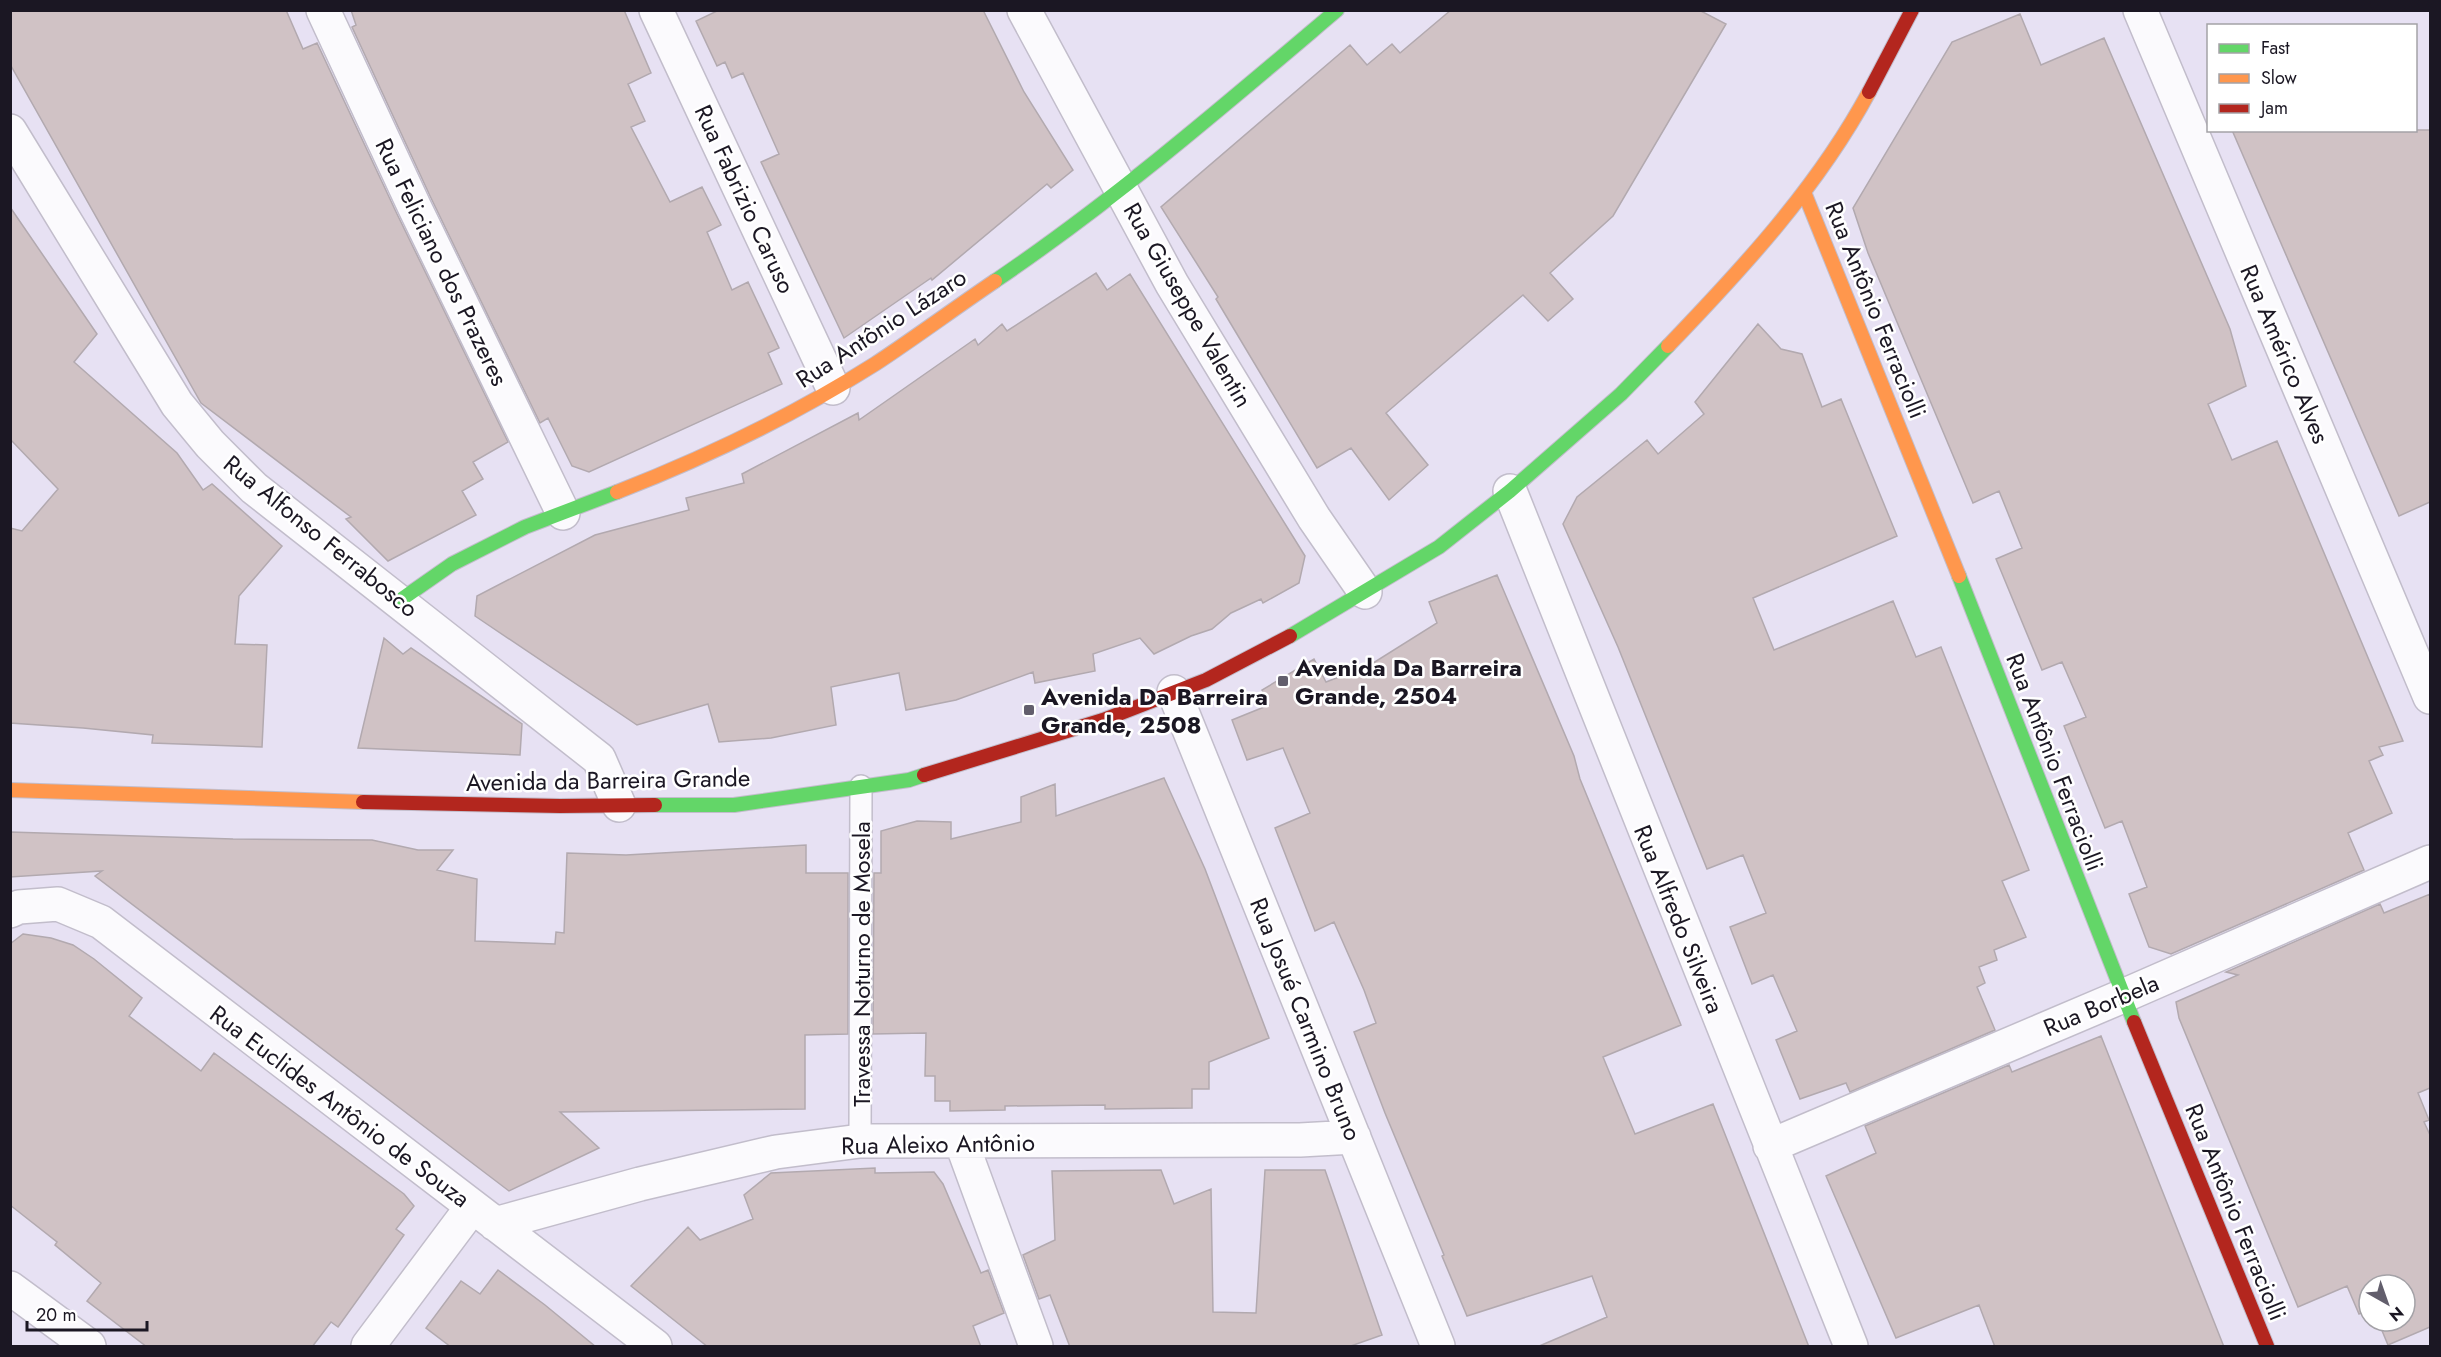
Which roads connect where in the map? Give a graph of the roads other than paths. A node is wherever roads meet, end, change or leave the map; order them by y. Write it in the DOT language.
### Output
graph roads {
  1 [pos="323,10"];
  2 [pos="656,10"];
  3 [pos="1024,10"];
  4 [pos="1337,10"];
  5 [pos="1912,10"];
  6 [pos="2140,10"];
  7 [pos="10,131"];
  8 [pos="1121,190"];
  9 [pos="1804,192"];
  10 [pos="833,388"];
  11 [pos="1510,491"];
  12 [pos="563,513"];
  13 [pos="1365,592"];
  14 [pos="399,601"];
  15 [pos="1174,693"];
  16 [pos="2430,697"];
  17 [pos="861,786"];
  18 [pos="10,790"];
  19 [pos="619,806"];
  20 [pos="2430,862"];
  21 [pos="10,911"];
  22 [pos="2123,996"];
  23 [pos="1354,1137"];
  24 [pos="961,1141"];
  25 [pos="860,1142"];
  26 [pos="1770,1146"];
  27 [pos="484,1215"];
  28 [pos="10,1288"];
  29 [pos="89,1347"];
  30 [pos="368,1347"];
  31 [pos="655,1347"];
  32 [pos="1036,1347"];
  33 [pos="1438,1347"];
  34 [pos="1851,1347"];
  35 [pos="2267,1347"];
  1 -- 12 [label="street, Rua Feliciano dos Prazeres"];
  2 -- 10 [label="street, Rua Fabrizio Caruso"];
  3 -- 8 [label="street, Rua Giuseppe Valentin"];
  4 -- 8 [label="street, Rua Antônio Lázaro"];
  5 -- 9 [label="street, Avenida da Barreira Grande"];
  6 -- 16 [label="street, Rua Américo Alves"];
  7 -- 14 [label="street, Rua Alfonso Ferrabosco"];
  8 -- 10 [label="street, Rua Antônio Lázaro"];
  8 -- 13 [label="street, Rua Giuseppe Valentin"];
  9 -- 11 [label="street, Avenida da Barreira Grande"];
  9 -- 22 [label="street, Rua Antônio Ferraciolli"];
  10 -- 12 [label="street, Rua Antônio Lázaro"];
  11 -- 13 [label="street, Avenida da Barreira Grande"];
  11 -- 26 [label="street, Rua Alfredo Silveira"];
  12 -- 14 [label="street, Rua Antônio Lázaro"];
  13 -- 15 [label="street, Avenida da Barreira Grande"];
  14 -- 19 [label="street, Rua Alfonso Ferrabosco"];
  15 -- 17 [label="street, Avenida da Barreira Grande"];
  15 -- 23 [label="street, Rua Josué Carmino Bruno"];
  17 -- 19 [label="street, Avenida da Barreira Grande"];
  17 -- 25 [label="lane, Travessa Noturno de Mosela"];
  18 -- 19 [label="street, Avenida da Barreira Grande"];
  20 -- 22 [label="street, Rua Borbela"];
  21 -- 27 [label="street, Rua Euclides Antônio de Souza"];
  22 -- 26 [label="street, Rua Borbela"];
  22 -- 35 [label="street, Rua Antônio Ferraciolli"];
  23 -- 24 [label="street, Rua Aleixo Antônio"];
  23 -- 33 [label="street, Rua Josué Carmino Bruno"];
  24 -- 25 [label="street, Rua Aleixo Antônio"];
  24 -- 32 [label="street"];
  25 -- 27 [label="street, Rua Aleixo Antônio"];
  26 -- 34 [label="street, Rua Alfredo Silveira"];
  27 -- 30 [label="street"];
  27 -- 31 [label="street, Rua Euclides Antônio de Souza"];
  28 -- 29 [label="street"];
}
